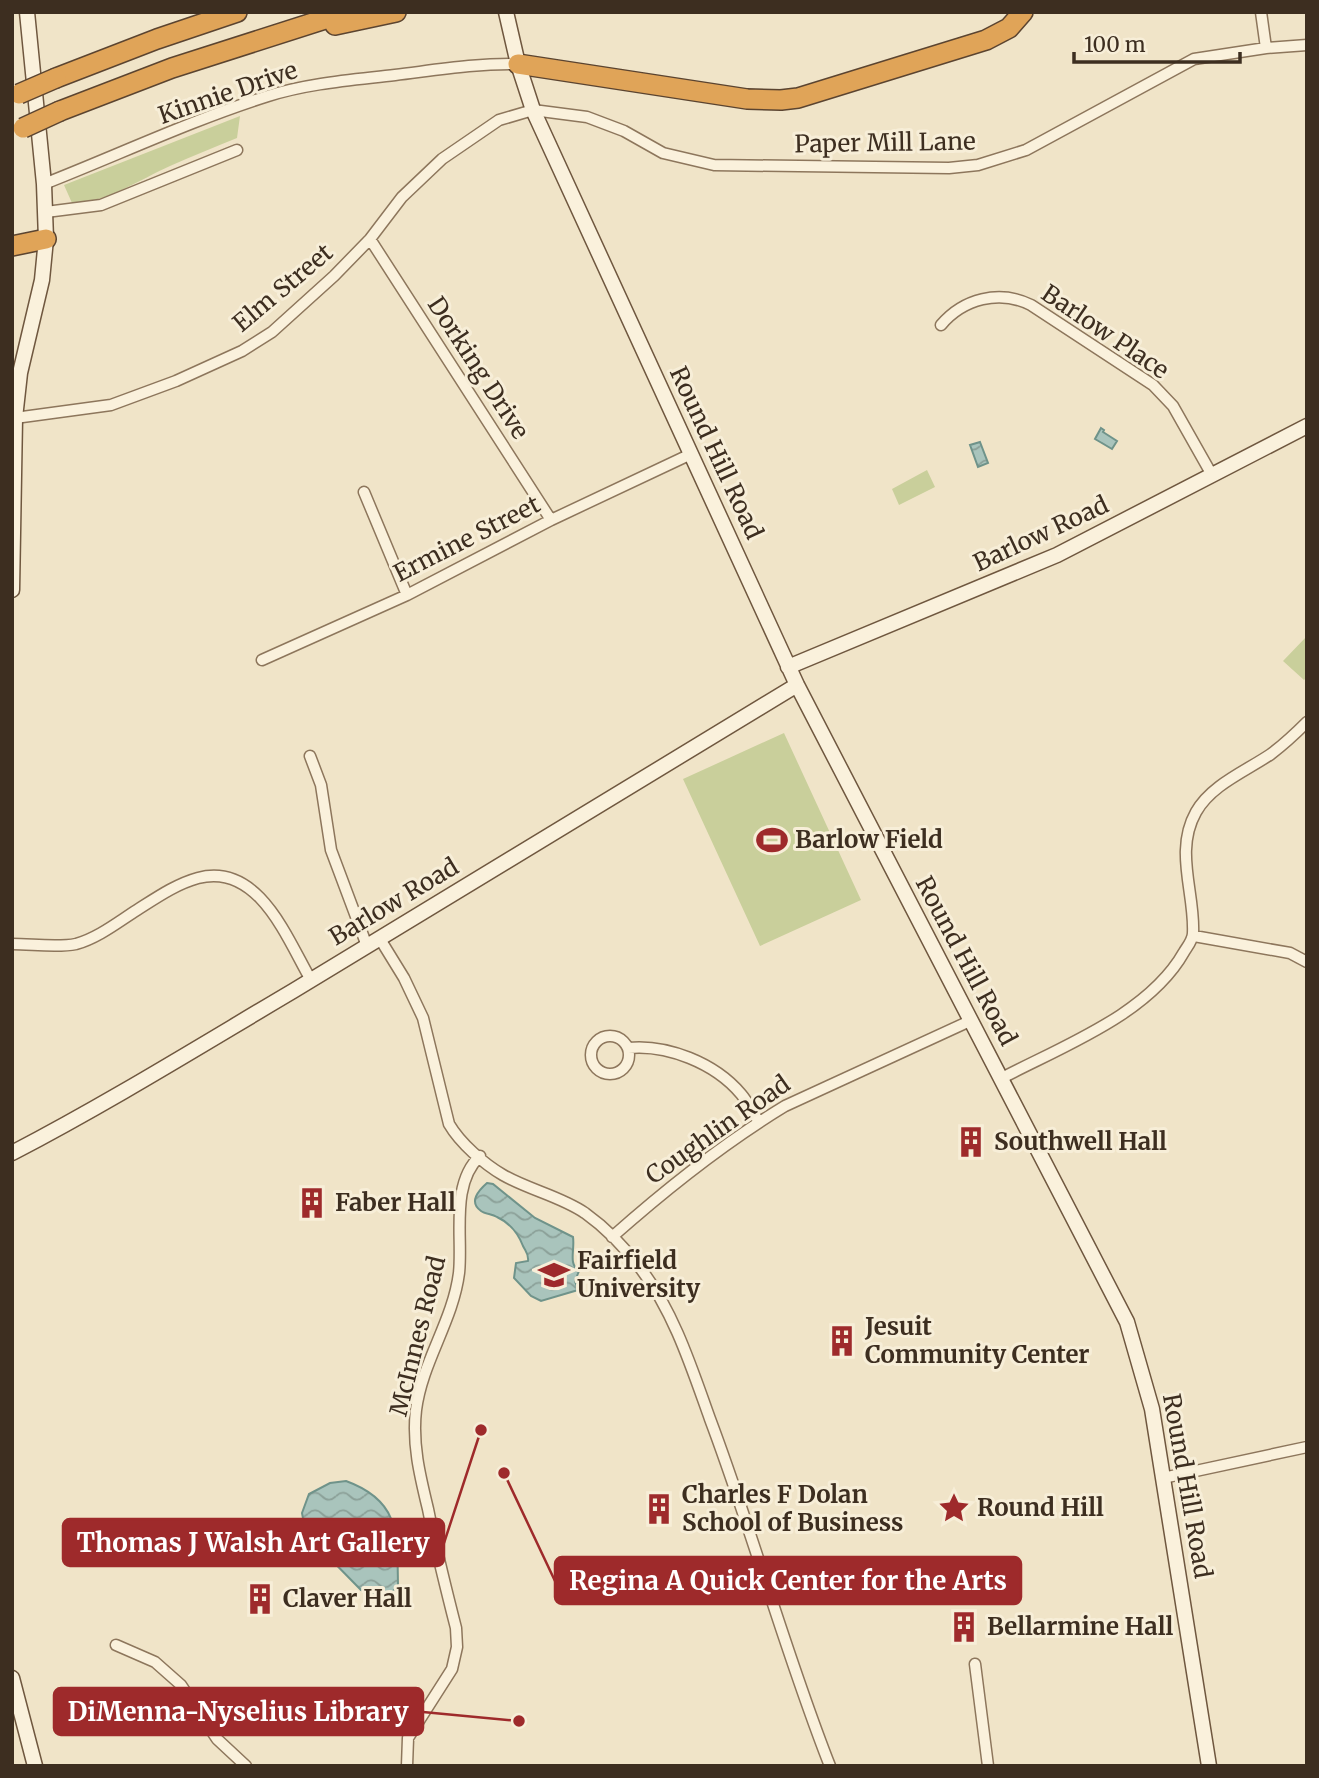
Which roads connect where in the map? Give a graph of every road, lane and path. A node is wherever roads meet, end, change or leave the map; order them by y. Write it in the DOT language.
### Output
graph roads {
  1 [pos="27,12"];
  2 [pos="347,12"];
  3 [pos="396,12"];
  4 [pos="506,12"];
  5 [pos="1023,12"];
  6 [pos="1261,12"];
  7 [pos="236,13"];
  8 [pos="248,43"];
  9 [pos="1307,45"];
  10 [pos="1266,48"];
  11 [pos="518,65"];
  12 [pos="16,95"];
  13 [pos="533,110"];
  14 [pos="17,130"];
  15 [pos="237,150"];
  16 [pos="44,184"];
  17 [pos="46,212"];
  18 [pos="46,239"];
  19 [pos="370,239"];
  20 [pos="12,246"];
  21 [pos="941,325"];
  22 [pos="15,418"];
  23 [pos="1307,426"];
  24 [pos="691,454"];
  25 [pos="1212,475"];
  26 [pos="364,492"];
  27 [pos="551,520"];
  28 [pos="13,553"];
  29 [pos="12,590"];
  30 [pos="407,595"];
  31 [pos="262,660"];
  32 [pos="788,667"];
  33 [pos="797,685"];
  34 [pos="1307,722"];
  35 [pos="310,756"];
  36 [pos="1194,936"];
  37 [pos="373,943"];
  38 [pos="12,944"];
  39 [pos="1307,962"];
  40 [pos="311,980"];
  41 [pos="972,1020"];
  42 [pos="628,1048"];
  43 [pos="1002,1078"];
  44 [pos="759,1122"];
  45 [pos="12,1153"];
  46 [pos="480,1156"];
  47 [pos="612,1237"];
  48 [pos="1307,1447"];
  49 [pos="1163,1478"];
  50 [pos="116,1645"];
  51 [pos="975,1664"];
  52 [pos="12,1678"];
  53 [pos="35,1766"];
  54 [pos="246,1766"];
  55 [pos="407,1766"];
  56 [pos="830,1766"];
  57 [pos="988,1766"];
  58 [pos="1209,1766"];
  1 -- 16 [label="main road"];
  2 -- 8 [label="highway"];
  3 -- 8 [label="highway"];
  4 -- 11 [label="main road, Round Hill Road"];
  5 -- 11 [label="highway"];
  6 -- 10 [label="street"];
  7 -- 12 [label="highway, bridge"];
  8 -- 14 [label="highway, bridge"];
  9 -- 10 [label="street, Paper Mill Lane"];
  10 -- 13 [label="street, Paper Mill Lane"];
  11 -- 13 [label="main road, Round Hill Road"];
  11 -- 16 [label="street, Kinnie Drive"];
  13 -- 19 [label="street, Elm Street"];
  13 -- 24 [label="main road, Round Hill Road"];
  15 -- 17 [label="street"];
  16 -- 17 [label="main road"];
  17 -- 18 [label="main road"];
  18 -- 20 [label="highway"];
  18 -- 22 [label="main road"];
  19 -- 22 [label="street, Elm Street"];
  19 -- 27 [label="street, Dorking Drive"];
  21 -- 25 [label="street, Barlow Place"];
  22 -- 28 [label="main road"];
  23 -- 25 [label="main road, Barlow Road"];
  24 -- 27 [label="street, Ermine Street"];
  24 -- 32 [label="main road, Round Hill Road"];
  25 -- 32 [label="main road, Barlow Road"];
  26 -- 30 [label="street"];
  27 -- 30 [label="street, Ermine Street"];
  28 -- 29 [label="main road"];
  30 -- 31 [label="street, Ermine Street"];
  32 -- 33 [label="main road, Round Hill Road"];
  33 -- 37 [label="main road, Barlow Road"];
  33 -- 41 [label="main road, Round Hill Road"];
  34 -- 36 [label="street"];
  35 -- 37 [label="street"];
  36 -- 39 [label="street"];
  36 -- 43 [label="street"];
  37 -- 40 [label="main road, Barlow Road"];
  37 -- 46 [label="street"];
  38 -- 40 [label="street"];
  40 -- 45 [label="main road, Barlow Road"];
  41 -- 43 [label="main road, Round Hill Road"];
  41 -- 44 [label="street, Coughlin Road"];
  42 -- 44 [label="street"];
  43 -- 49 [label="main road, Round Hill Road"];
  44 -- 47 [label="street, Coughlin Road"];
  46 -- 47 [label="street"];
  46 -- 55 [label="street, McInnes Road"];
  47 -- 56 [label="street"];
  48 -- 49 [label="street"];
  49 -- 58 [label="main road, Round Hill Road"];
  50 -- 54 [label="street"];
  51 -- 57 [label="street"];
  52 -- 53 [label="main road"];
}
